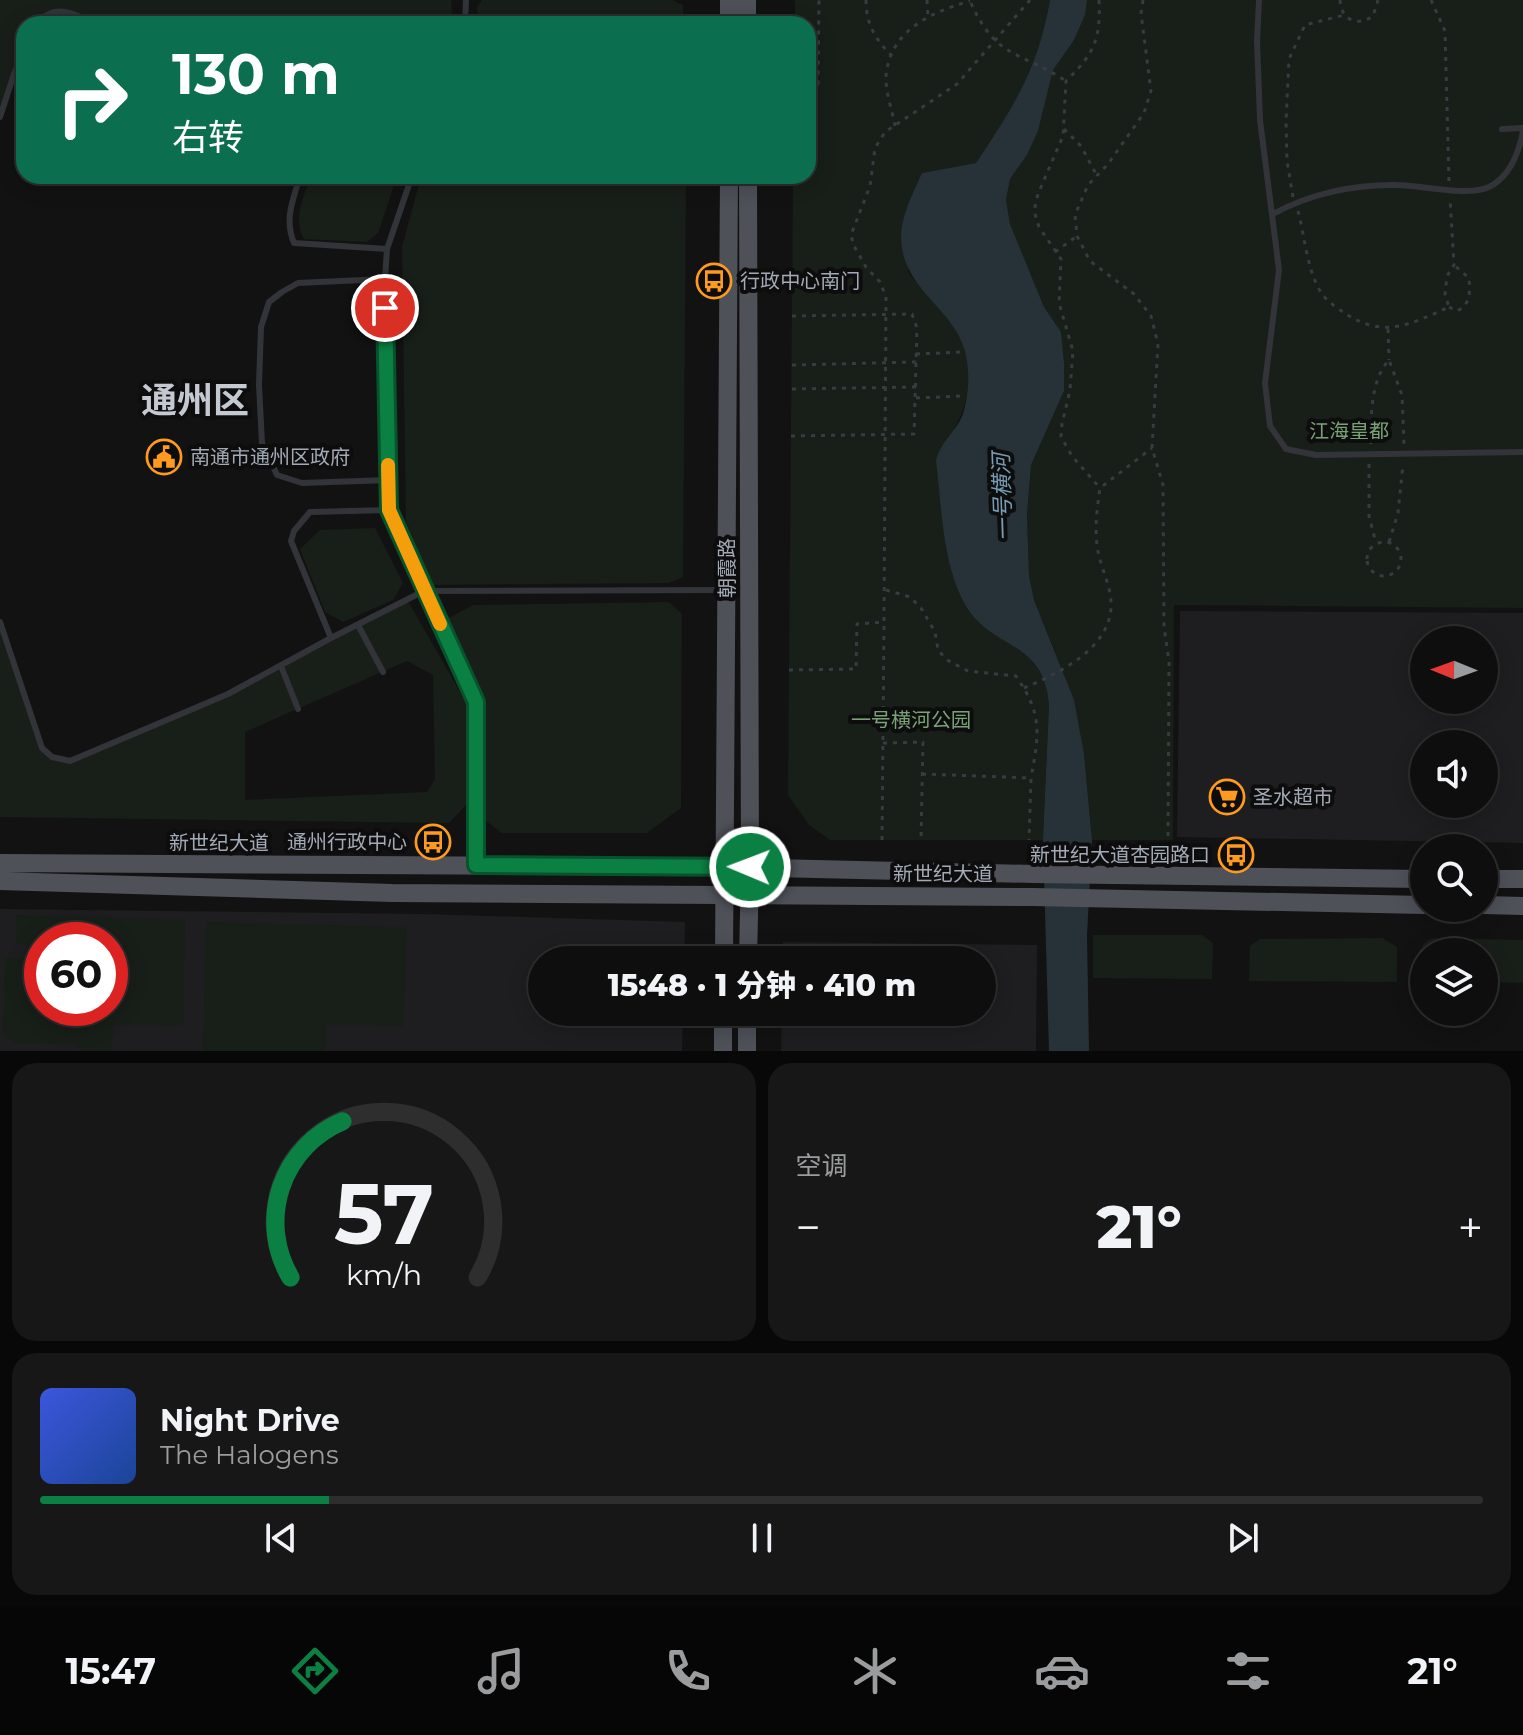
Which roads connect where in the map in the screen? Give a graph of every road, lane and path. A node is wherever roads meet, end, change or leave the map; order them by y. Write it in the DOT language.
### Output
graph roads {
  1 [pos="819,0"];
  2 [pos="866,0"];
  3 [pos="927,0"];
  4 [pos="970,0"];
  5 [pos="1030,0"];
  6 [pos="1099,0"];
  7 [pos="1143,0"];
  8 [pos="1259,0"];
  9 [pos="1340,0"];
  10 [pos="1378,0"];
  11 [pos="1431,0"];
  12 [pos="1344,15"];
  13 [pos="48,16"];
  14 [pos="81,16"];
  15 [pos="928,16"];
  16 [pos="995,42"];
  17 [pos="892,56"];
  18 [pos="16,69"];
  19 [pos="1066,81"];
  20 [pos="816,85"];
  21 [pos="0,117"];
  22 [pos="895,126"];
  23 [pos="1064,129"];
  24 [pos="1502,129"];
  25 [pos="1523,129"];
  26 [pos="1096,176"];
  27 [pos="298,184"];
  28 [pos="409,184"];
  29 [pos="729,184"];
  30 [pos="748,184"];
  31 [pos="1449,190"];
  32 [pos="1295,202"];
  33 [pos="1273,214"];
  34 [pos="1077,236"];
  35 [pos="387,249"];
  36 [pos="1055,252"];
  37 [pos="1454,265"];
  38 [pos="385,279"];
  39 [pos="1449,307"];
  40 [pos="887,315"];
  41 [pos="792,316"];
  42 [pos="1388,329"];
  43 [pos="962,352"];
  44 [pos="916,354"];
  45 [pos="1389,360"];
  46 [pos="886,362"];
  47 [pos="916,362"];
  48 [pos="792,365"];
  49 [pos="916,387"];
  50 [pos="886,388"];
  51 [pos="792,389"];
  52 [pos="962,396"];
  53 [pos="916,398"];
  54 [pos="791,436"];
  55 [pos="885,436"];
  56 [pos="1152,448"];
  57 [pos="1523,452"];
  58 [pos="389,480"];
  59 [pos="1100,488"];
  60 [pos="389,510"];
  61 [pos="1398,549"];
  62 [pos="885,589"];
  63 [pos="727,590"];
  64 [pos="424,591"];
  65 [pos="0,622"];
  66 [pos="884,622"];
  67 [pos="358,625"];
  68 [pos="331,638"];
  69 [pos="281,666"];
  70 [pos="789,670"];
  71 [pos="383,672"];
  72 [pos="1024,688"];
  73 [pos="298,709"];
  74 [pos="883,743"];
  75 [pos="922,774"];
  76 [pos="1031,778"];
  77 [pos="882,840"];
  78 [pos="921,840"];
  79 [pos="1029,840"];
  80 [pos="1168,840"];
  81 [pos="0,863"];
  82 [pos="476,865"];
  83 [pos="725,867"];
  84 [pos="750,867"];
  85 [pos="1410,879"];
  86 [pos="1498,879"];
  87 [pos="1523,879"];
  88 [pos="0,881"];
  89 [pos="725,894"];
  90 [pos="749,895"];
  91 [pos="1410,905"];
  92 [pos="1498,905"];
  93 [pos="1523,906"];
  94 [pos="724,946"];
  95 [pos="748,946"];
  96 [pos="723,1026"];
  97 [pos="747,1026"];
  98 [pos="723,1051"];
  99 [pos="747,1051"];
  1 -- 20 [label="path"];
  2 -- 17 [label="path"];
  3 -- 15 [label="path"];
  4 -- 15 [label="path"];
  4 -- 16 [label="path"];
  5 -- 16 [label="path"];
  6 -- 19 [label="path"];
  7 -- 26 [label="path"];
  8 -- 33 [label="lane"];
  9 -- 12 [label="path"];
  10 -- 12 [label="path"];
  11 -- 31 [label="path"];
  12 -- 32 [label="path"];
  13 -- 14 [label="lane"];
  15 -- 17 [label="path"];
  16 -- 19 [label="path"];
  16 -- 22 [label="path"];
  17 -- 22 [label="path"];
  18 -- 21 [label="lane"];
  19 -- 23 [label="path"];
  22 -- 40 [label="path"];
  23 -- 26 [label="path"];
  23 -- 36 [label="path"];
  24 -- 25 [label="lane"];
  25 -- 31 [label="lane"];
  26 -- 34 [label="path"];
  27 -- 35 [label="lane"];
  28 -- 35 [label="lane"];
  29 -- 63 [label="main road, 朝霞路"];
  30 -- 84 [label="main road, 朝霞路"];
  31 -- 32 [label="lane"];
  31 -- 37 [label="path"];
  32 -- 33 [label="lane"];
  32 -- 42 [label="path"];
  33 -- 57 [label="lane"];
  34 -- 36 [label="path"];
  34 -- 56 [label="path"];
  35 -- 38 [label="lane"];
  36 -- 59 [label="path"];
  37 -- 39 [label="path"];
  37 -- 39 [label="path"];
  38 -- 58 [label="lane"];
  38 -- 58 [label="lane"];
  39 -- 42 [label="path"];
  40 -- 41 [label="path"];
  40 -- 44 [label="path"];
  40 -- 46 [label="path"];
  42 -- 45 [label="path"];
  43 -- 44 [label="path"];
  44 -- 47 [label="path"];
  46 -- 47 [label="path"];
  46 -- 48 [label="path"];
  46 -- 50 [label="path"];
  47 -- 49 [label="path"];
  49 -- 50 [label="path"];
  49 -- 53 [label="path"];
  50 -- 51 [label="path"];
  50 -- 55 [label="path"];
  52 -- 53 [label="path"];
  53 -- 55 [label="path"];
  54 -- 55 [label="path"];
  55 -- 62 [label="path"];
  56 -- 59 [label="path"];
  56 -- 80 [label="path"];
  58 -- 60 [label="lane"];
  59 -- 72 [label="path"];
  60 -- 64 [label="lane"];
  60 -- 68 [label="lane"];
  61 -- 61 [label="path"];
  62 -- 66 [label="path"];
  62 -- 72 [label="path"];
  63 -- 64 [label="lane"];
  63 -- 83 [label="main road, 朝霞路"];
  64 -- 67 [label="lane"];
  64 -- 82 [label="lane"];
  65 -- 69 [label="lane"];
  66 -- 70 [label="path"];
  66 -- 74 [label="path"];
  67 -- 68 [label="lane"];
  67 -- 71 [label="lane"];
  68 -- 69 [label="lane"];
  69 -- 73 [label="lane"];
  72 -- 76 [label="path"];
  74 -- 75 [label="path"];
  74 -- 77 [label="path"];
  75 -- 76 [label="path"];
  75 -- 78 [label="path"];
  76 -- 79 [label="path"];
  81 -- 82 [label="main road, 新世纪大道"];
  82 -- 83 [label="main road, 新世纪大道"];
  83 -- 84 [label="main road, 新世纪大道"];
  83 -- 89 [label="main road, 朝霞路"];
  84 -- 85 [label="main road, 新世纪大道"];
  84 -- 90 [label="main road, 朝霞路"];
  86 -- 87 [label="main road"];
  88 -- 89 [label="main road"];
  89 -- 90 [label="main road, 新世纪大道"];
  89 -- 94 [label="main road, 朝霞路"];
  90 -- 91 [label="main road, 新世纪大道"];
  90 -- 95 [label="main road, 朝霞路"];
  92 -- 93 [label="main road"];
  96 -- 98 [label="main road"];
  97 -- 99 [label="main road"];
}
